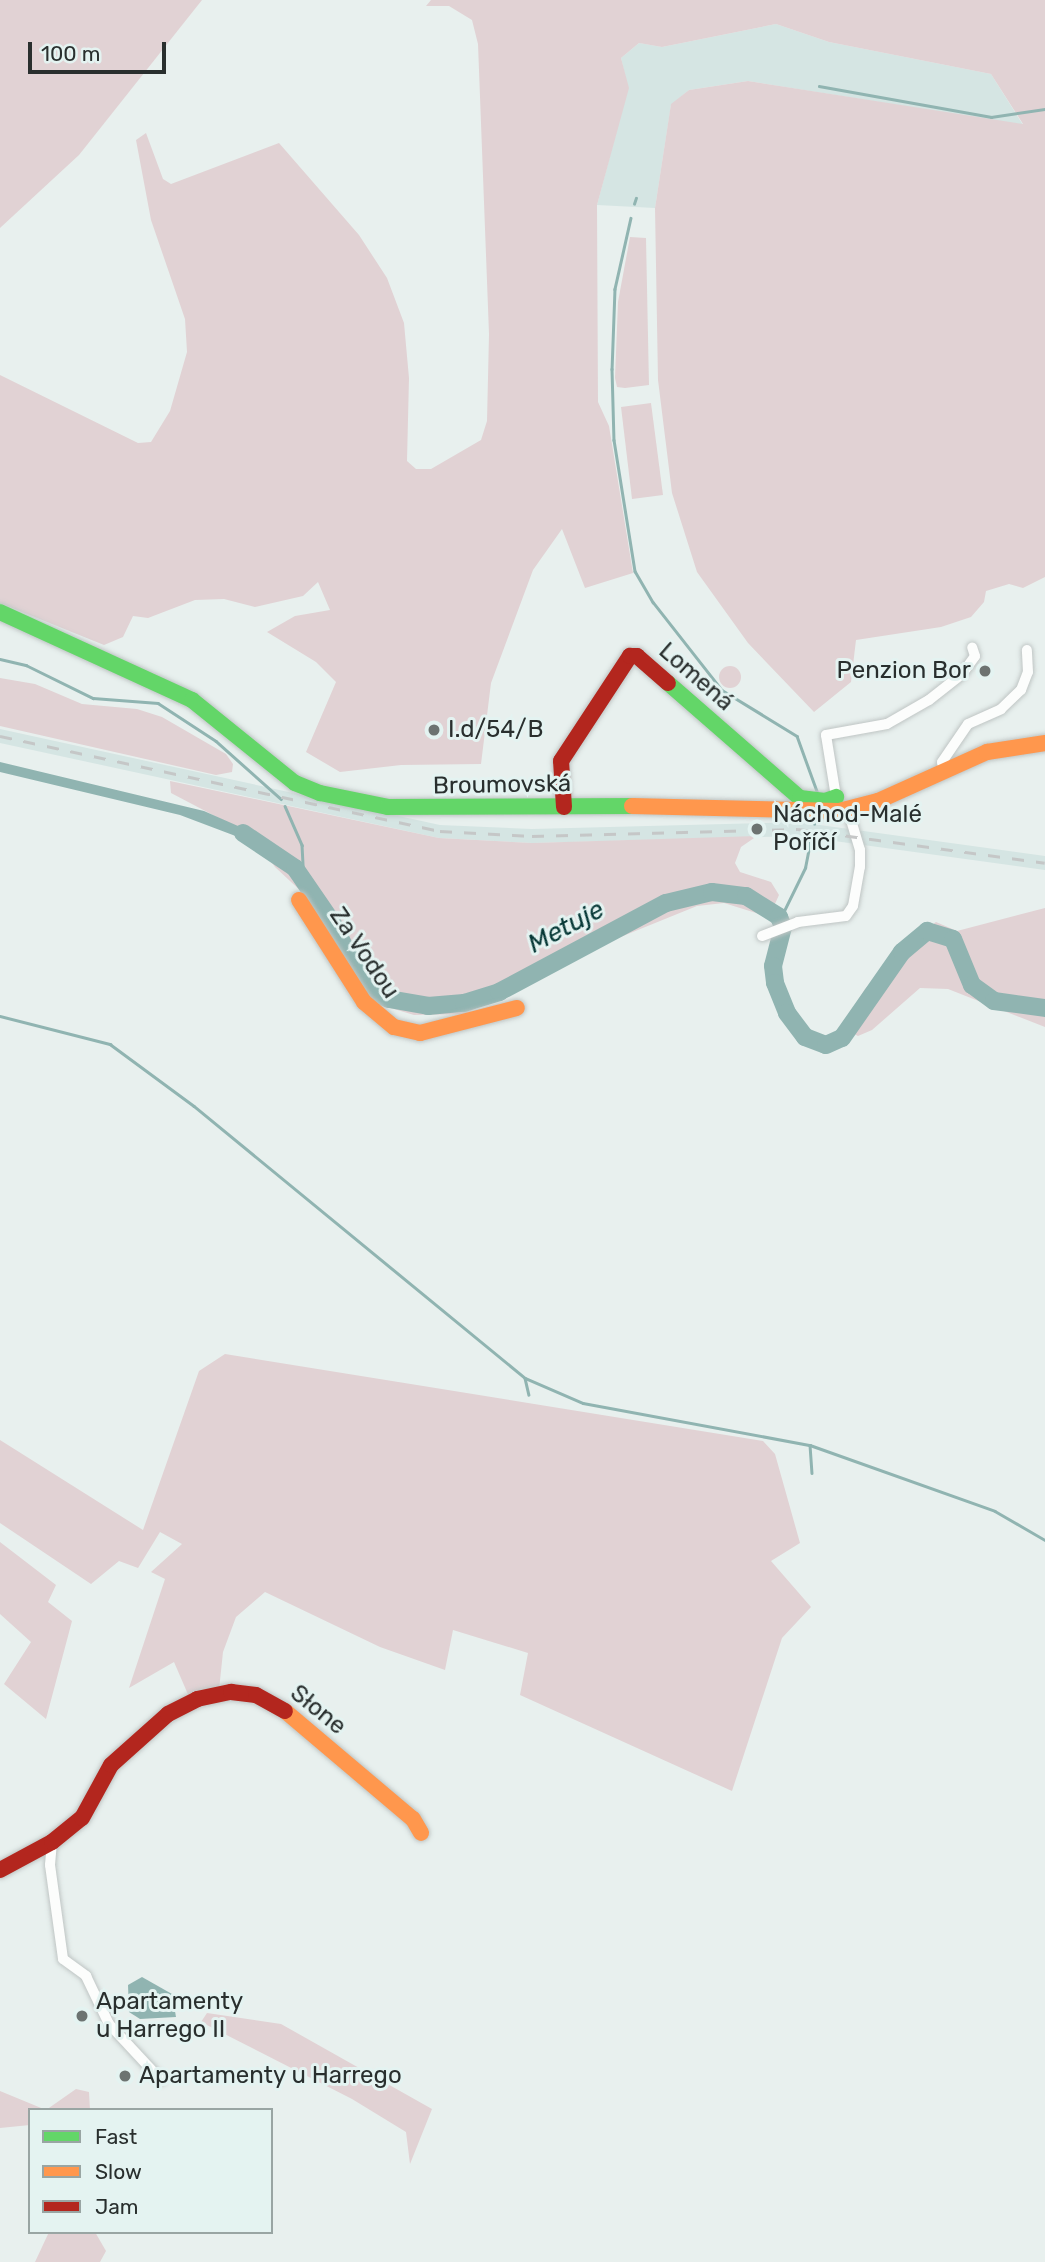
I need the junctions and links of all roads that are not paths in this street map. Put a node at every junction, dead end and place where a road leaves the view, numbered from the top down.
1 (0, 612) edge
2 (972, 647) dead end
3 (1027, 650) dead end
4 (1045, 743) edge
5 (944, 770) junction
6 (841, 806) junction
7 (564, 807) junction
8 (299, 900) dead end
9 (762, 936) dead end
10 (517, 1008) dead end
11 (421, 1833) dead end
12 (51, 1842) junction
13 (2, 1866) edge
14 (162, 2080) dead end

1 - 7 street, Broumovská
2 - 6 street
3 - 5 street
4 - 5 street, Broumovská
5 - 6 street, Broumovská
6 - 7 street, Broumovská
6 - 7 street, Lomená
6 - 9 street
8 - 10 street, Za Vodou
11 - 12 street, Słone
12 - 13 street, Słone
12 - 14 street

